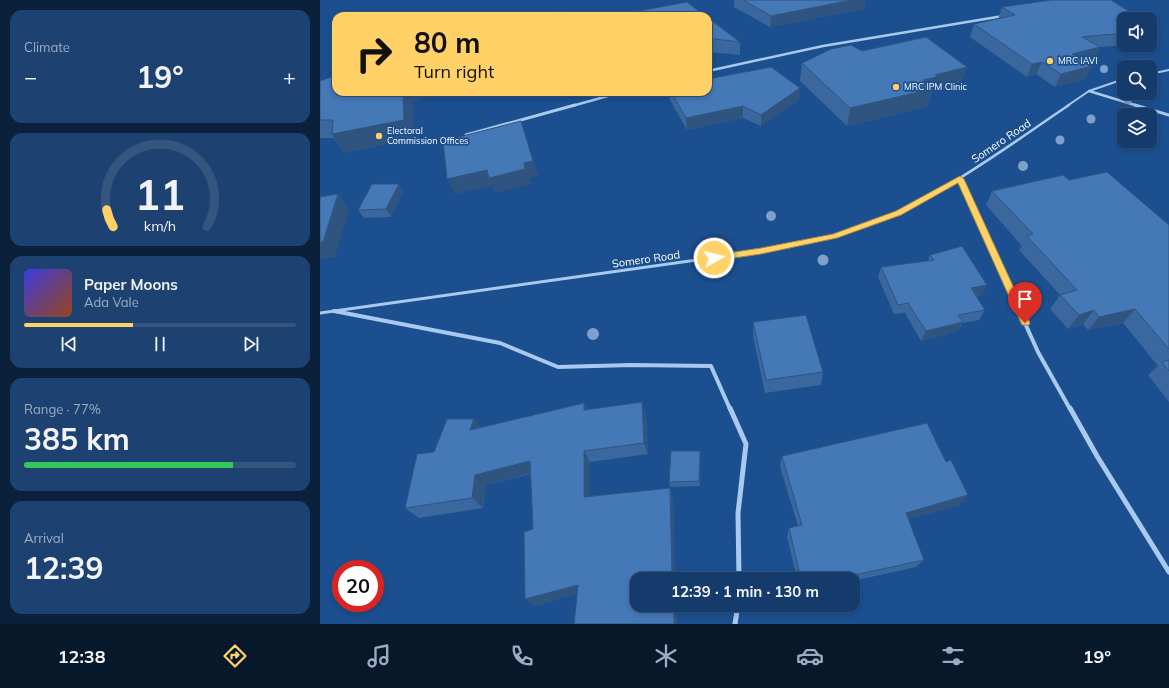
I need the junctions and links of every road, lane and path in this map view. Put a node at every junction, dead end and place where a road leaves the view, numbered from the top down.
1 (1008, 15) edge
2 (712, 70) edge
3 (1169, 70) edge
4 (1157, 73) edge
5 (1117, 81) edge
6 (1089, 91) junction
7 (607, 96) edge
8 (1169, 115) edge
9 (466, 135) edge
10 (960, 179) junction
11 (334, 311) junction
12 (320, 313) edge
13 (739, 572) edge
14 (1169, 572) edge
15 (737, 612) edge
16 (735, 624) edge

1 - 2 street
3 - 4 lane
5 - 6 lane, Somero Road
6 - 8 street
6 - 10 lane, Somero Road
7 - 9 street
10 - 11 lane, Somero Road
10 - 14 street
11 - 12 lane, Somero Road
11 - 13 street
15 - 16 street

